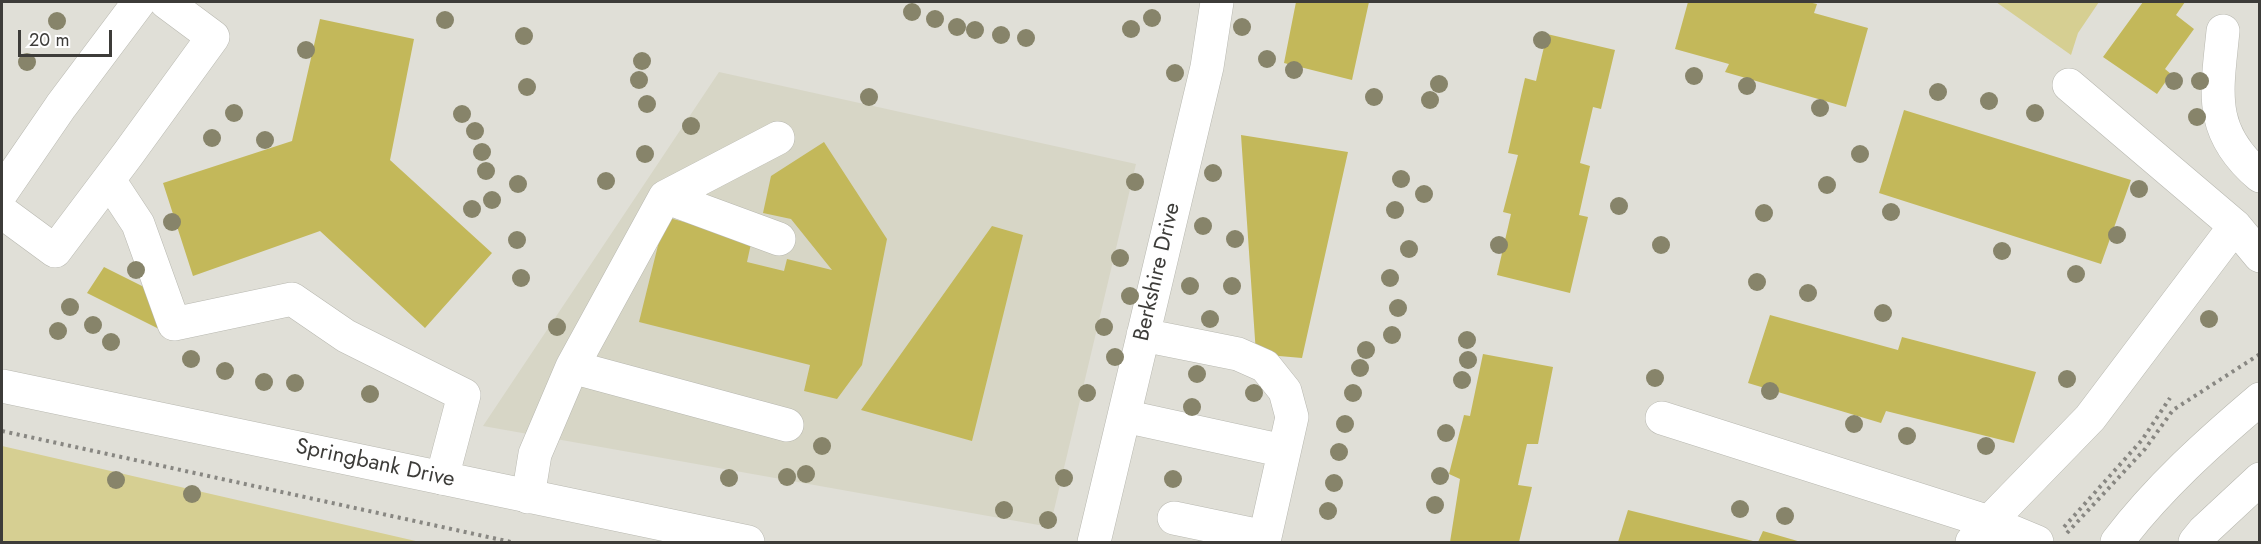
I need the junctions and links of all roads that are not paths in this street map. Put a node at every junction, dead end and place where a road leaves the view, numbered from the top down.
1 (139, 2) edge
2 (166, 2) edge
3 (1217, 2) edge
4 (2223, 31) dead end
5 (2069, 85) dead end
6 (778, 138) dead end
7 (2259, 176) edge
8 (109, 180) junction
9 (2, 192) edge
10 (665, 197) junction
11 (2, 212) edge
12 (2235, 226) junction
13 (779, 239) dead end
14 (2259, 256) edge
15 (1143, 335) junction
16 (572, 367) junction
17 (2, 386) edge
18 (2259, 399) edge
19 (1124, 416) junction
20 (1662, 418) dead end
21 (787, 425) dead end
22 (1284, 451) junction
23 (442, 478) junction
24 (2259, 479) edge
25 (528, 496) junction
26 (1174, 518) dead end
27 (1981, 532) edge
28 (2054, 537) edge
29 (748, 543) edge
30 (1094, 543) edge
31 (2117, 543) edge
32 (2195, 543) edge

1 - 9 main road
2 - 8 main road
3 - 15 main road, Berkshire Drive
4 - 7 main road
5 - 12 main road
6 - 10 main road
8 - 11 main road
8 - 23 main road
10 - 13 main road
10 - 16 main road
12 - 14 main road
12 - 27 main road
15 - 19 main road, Berkshire Drive
15 - 22 main road
16 - 21 main road
16 - 25 main road
17 - 23 main road, Springbank Drive
18 - 31 main road
19 - 22 main road
19 - 30 main road, Berkshire Drive
20 - 27 main road
22 - 26 main road
23 - 25 main road, Springbank Drive
24 - 32 main road
25 - 29 main road, Springbank Drive
27 - 28 main road

